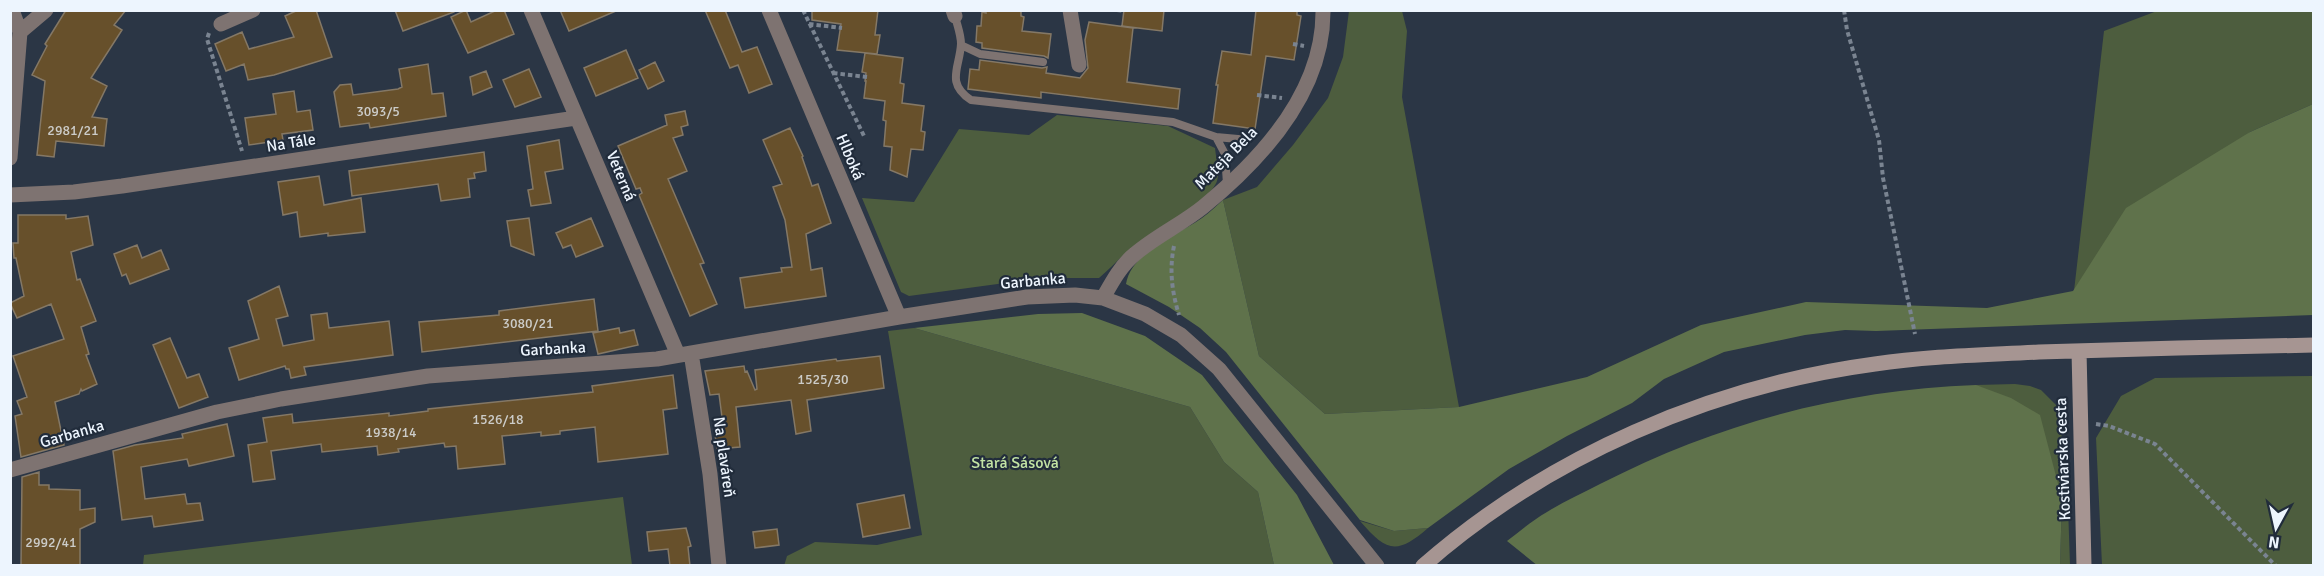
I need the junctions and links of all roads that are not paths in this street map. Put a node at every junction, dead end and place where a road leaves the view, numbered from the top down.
1 (12, 10) edge
2 (46, 10) edge
3 (253, 10) edge
4 (531, 10) edge
5 (769, 10) edge
6 (1070, 10) edge
7 (1323, 10) edge
8 (954, 13) edge
9 (221, 24) road end
10 (20, 32) junction
11 (961, 45) junction
12 (1043, 62) dead end
13 (1079, 65) dead end
14 (576, 118) junction
15 (1216, 137) junction
16 (1238, 140) dead end
17 (10, 158) edge
18 (1227, 184) junction
19 (10, 195) edge
20 (1103, 298) junction
21 (899, 317) junction
22 (2313, 345) edge
23 (2079, 351) junction
24 (684, 354) junction
25 (10, 470) edge
26 (719, 566) edge
27 (1377, 566) edge
28 (1423, 566) edge
29 (2084, 566) edge

1 - 10 street
2 - 10 street
3 - 9 street
4 - 14 street, Veterná
5 - 21 street, Hlboká
6 - 13 street
7 - 18 street, Mateja Bela
8 - 11 lane
10 - 17 street
11 - 12 lane
11 - 15 lane
14 - 19 street, Na Tále
14 - 24 street, Veterná
15 - 16 lane
15 - 18 lane
18 - 20 street, Mateja Bela
20 - 21 street, Garbanka
20 - 27 street, Garbanka
21 - 24 street, Garbanka
22 - 23 street
23 - 28 street
23 - 29 street, Kostiviarska cesta
24 - 25 street, Garbanka
24 - 26 street, Na plaváreň

